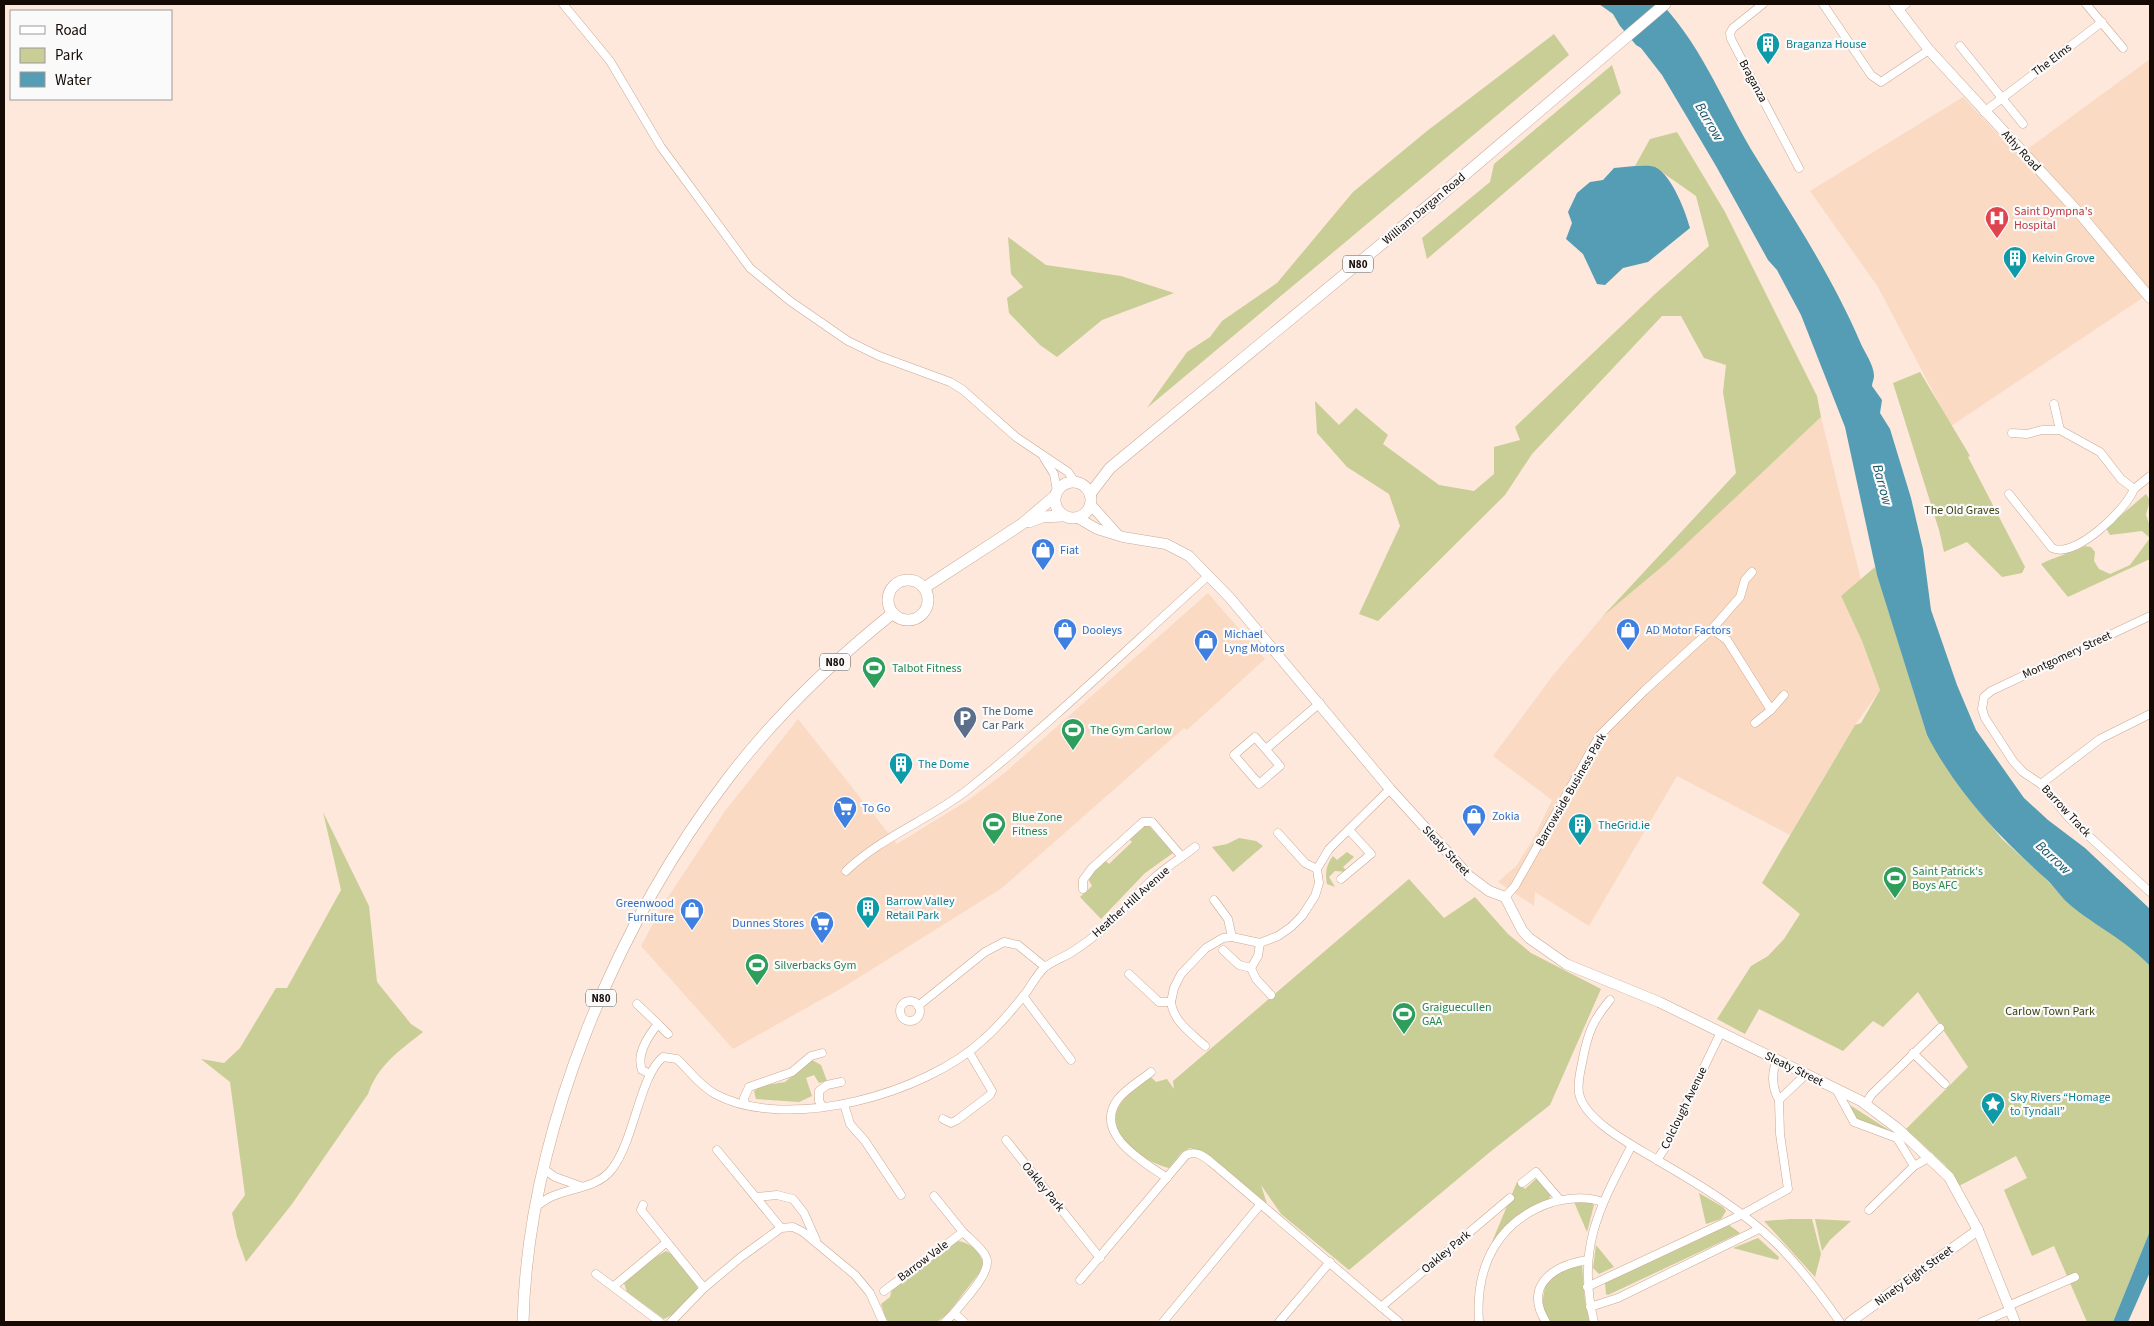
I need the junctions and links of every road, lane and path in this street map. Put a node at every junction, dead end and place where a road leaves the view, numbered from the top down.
1 (563, 4) edge
2 (1665, 4) edge
3 (1763, 4) edge
4 (1823, 4) edge
5 (2086, 4) edge
6 (1899, 6) edge
7 (2102, 22) junction
8 (1960, 46) dead end
9 (2123, 48) dead end
10 (1929, 50) junction
11 (2002, 98) junction
12 (1984, 112) junction
13 (2023, 124) dead end
14 (1799, 168) dead end
15 (2150, 298) edge
16 (2054, 404) dead end
17 (2060, 430) junction
18 (2012, 433) dead end
19 (1041, 455) junction
20 (1110, 468) junction
21 (2150, 476) edge
22 (1077, 483) junction
23 (2134, 489) junction
24 (1056, 493) junction
25 (2009, 494) dead end
26 (1090, 499) junction
27 (1062, 516) junction
28 (1078, 518) junction
29 (1022, 524) junction
30 (1118, 535) junction
31 (1752, 572) dead end
32 (1208, 576) junction
33 (924, 588) junction
34 (893, 613) junction
35 (2150, 616) edge
36 (1712, 629) junction
37 (1784, 695) dead end
38 (1984, 697) joint
39 (1320, 703) junction
40 (1771, 710) junction
41 (2150, 714) edge
42 (1755, 723) dead end
43 (1266, 749) junction
44 (2041, 784) junction
45 (1390, 789) junction
46 (1349, 830) junction
47 (1278, 833) dead end
48 (1195, 847) dead end
49 (1182, 857) junction
50 (1317, 869) junction
51 (846, 872) dead end
52 (1341, 879) dead end
53 (1084, 890) dead end
54 (2150, 892) edge
55 (1505, 897) junction
56 (1214, 900) dead end
57 (1232, 937) junction
58 (1260, 943) junction
59 (1224, 950) dead end
60 (1045, 967) junction
61 (1252, 968) junction
62 (1129, 974) dead end
63 (1023, 996) junction
64 (1272, 996) dead end
65 (1610, 1000) dead end
66 (1171, 1002) junction
67 (637, 1004) dead end
68 (918, 1006) dead end
69 (658, 1024) junction
70 (1940, 1028) dead end
71 (1721, 1032) junction
72 (668, 1034) dead end
73 (1205, 1046) dead end
74 (969, 1052) junction
75 (822, 1053) dead end
76 (1913, 1053) junction
77 (1071, 1060) dead end
78 (1777, 1061) junction
79 (1151, 1072) dead end
80 (650, 1074) junction
81 (1805, 1075) junction
82 (841, 1082) dead end
83 (1945, 1084) dead end
84 (1836, 1089) junction
85 (1779, 1100) junction
86 (745, 1104) junction
87 (844, 1104) junction
88 (1866, 1104) junction
89 (823, 1107) junction
90 (943, 1119) dead end
91 (1006, 1140) dead end
92 (1632, 1145) junction
93 (717, 1150) dead end
94 (1930, 1157) junction
95 (1657, 1160) junction
96 (1914, 1166) junction
97 (545, 1170) junction
98 (1167, 1178) junction
99 (1522, 1183) dead end
100 (580, 1186) junction
101 (901, 1195) dead end
102 (934, 1196) dead end
103 (756, 1197) junction
104 (1510, 1198) dead end
105 (1560, 1200) junction
106 (1602, 1202) junction
107 (644, 1205) dead end
108 (1260, 1205) junction
109 (537, 1206) junction
110 (1869, 1210) dead end
111 (1743, 1214) junction
112 (781, 1228) junction
113 (1759, 1229) junction
114 (1978, 1230) junction
115 (963, 1232) junction
116 (667, 1242) junction
117 (820, 1245) junction
118 (1100, 1258) junction
119 (1588, 1260) junction
120 (1330, 1262) junction
121 (596, 1274) dead end
122 (2075, 1277) dead end
123 (1080, 1280) dead end
124 (614, 1286) junction
125 (1587, 1287) junction
126 (704, 1288) junction
127 (884, 1291) dead end
128 (1381, 1307) junction
129 (1590, 1308) junction
130 (2009, 1308) junction
131 (954, 1312) junction
132 (523, 1322) edge
133 (660, 1322) edge
134 (671, 1322) edge
135 (883, 1322) edge
136 (945, 1322) edge
137 (964, 1322) edge
138 (1163, 1322) edge
139 (1280, 1322) edge
140 (1399, 1322) edge
141 (1479, 1322) edge
142 (1546, 1322) edge
143 (1594, 1322) edge
144 (1840, 1322) edge
145 (1850, 1322) edge
146 (1982, 1322) edge
147 (2015, 1322) edge

1 - 19 street
2 - 20 main road, William Dargan Road / N80
3 - 14 street, Braganza
4 - 10 street
5 - 7 street
6 - 10 street, Athy Road
7 - 9 street
7 - 11 street, The Elms
8 - 11 street
10 - 12 street, Athy Road
11 - 12 street, The Elms
11 - 13 street
12 - 15 street, Athy Road
16 - 17 street
17 - 18 street
17 - 23 street
19 - 22 street
19 - 24 street
20 - 22 main road, N80
20 - 26 main road, N80
21 - 23 street
22 - 24 main road, N80
22 - 26 main road
23 - 25 street
24 - 27 main road
24 - 29 main road, N80
26 - 28 main road, N80
26 - 30 street
27 - 28 main road, N80
27 - 29 main road, N80
28 - 30 street, Sleaty Street
29 - 33 main road, N80
30 - 32 street, Sleaty Street
31 - 36 street, Barrowside Business Park
32 - 39 street, Sleaty Street
32 - 51 street
33 - 34 main road
33 - 34 main road
34 - 97 main road, N80
35 - 38 street, Montgomery Street
36 - 40 street
36 - 55 street, Barrowside Business Park
37 - 40 street
38 - 44 street, Barrow Track
39 - 43 street
39 - 45 street, Sleaty Street
40 - 42 street
41 - 44 street
43 - 43 street
44 - 54 street, Barrow Track
45 - 46 street
45 - 55 street, Sleaty Street
46 - 50 street
46 - 52 street
47 - 50 street
48 - 49 street, Heather Hill Avenue
49 - 53 street
49 - 60 street, Heather Hill Avenue
50 - 58 street
55 - 71 street, Sleaty Street
56 - 57 street
57 - 58 street
57 - 66 street
58 - 61 street
59 - 61 street
60 - 63 street, Heather Hill Avenue
60 - 68 street
61 - 64 street
62 - 66 street
63 - 74 street, Heather Hill Avenue
63 - 77 street
65 - 92 street, Colclough Avenue
66 - 73 street
67 - 69 street
69 - 72 street
69 - 80 street
70 - 76 street
71 - 78 street, Sleaty Street
71 - 95 street, Colclough Avenue
74 - 87 street, Heather Hill Avenue
74 - 90 street
75 - 86 street
76 - 83 street
76 - 88 street
78 - 81 street, Sleaty Street
78 - 85 street
79 - 98 street
80 - 86 street, Heather Hill Avenue
80 - 100 street, Heather Hill Avenue
81 - 84 street, Sleaty Street
81 - 85 street
82 - 89 street
84 - 88 street, Sleaty Street
84 - 96 street, Sleaty Street
85 - 111 street
86 - 89 street, Heather Hill Avenue
87 - 89 street, Heather Hill Avenue
87 - 101 street
88 - 94 street, Sleaty Street
91 - 118 street, Oakley Park
92 - 95 street, Colclough Avenue
92 - 106 street
93 - 103 street
94 - 96 street
94 - 114 street, Sleaty Street
95 - 111 street
96 - 110 street
97 - 100 street
97 - 109 main road, N80
98 - 108 street
98 - 118 street
99 - 105 street
100 - 109 street, Heather Hill Avenue
102 - 115 street
103 - 112 street
103 - 117 street
104 - 128 street, Oakley Park
105 - 106 street
105 - 141 street
106 - 119 street
107 - 116 street
108 - 120 street
108 - 138 street
109 - 132 main road, N80
111 - 113 street
111 - 125 street
112 - 117 street
112 - 126 street
113 - 129 street
113 - 144 street
114 - 130 street, Sleaty Street
114 - 145 street, Ninety Eight Street
115 - 127 street, Barrow Vale
115 - 131 street
116 - 124 street
116 - 126 street
117 - 135 street
118 - 123 street
119 - 125 street
119 - 142 street
120 - 128 street
120 - 139 street
121 - 124 street
122 - 130 street
124 - 133 street
125 - 129 street
126 - 134 street
128 - 140 street
129 - 143 street
130 - 146 street
130 - 147 street, Sleaty Street
131 - 136 street
131 - 137 street

